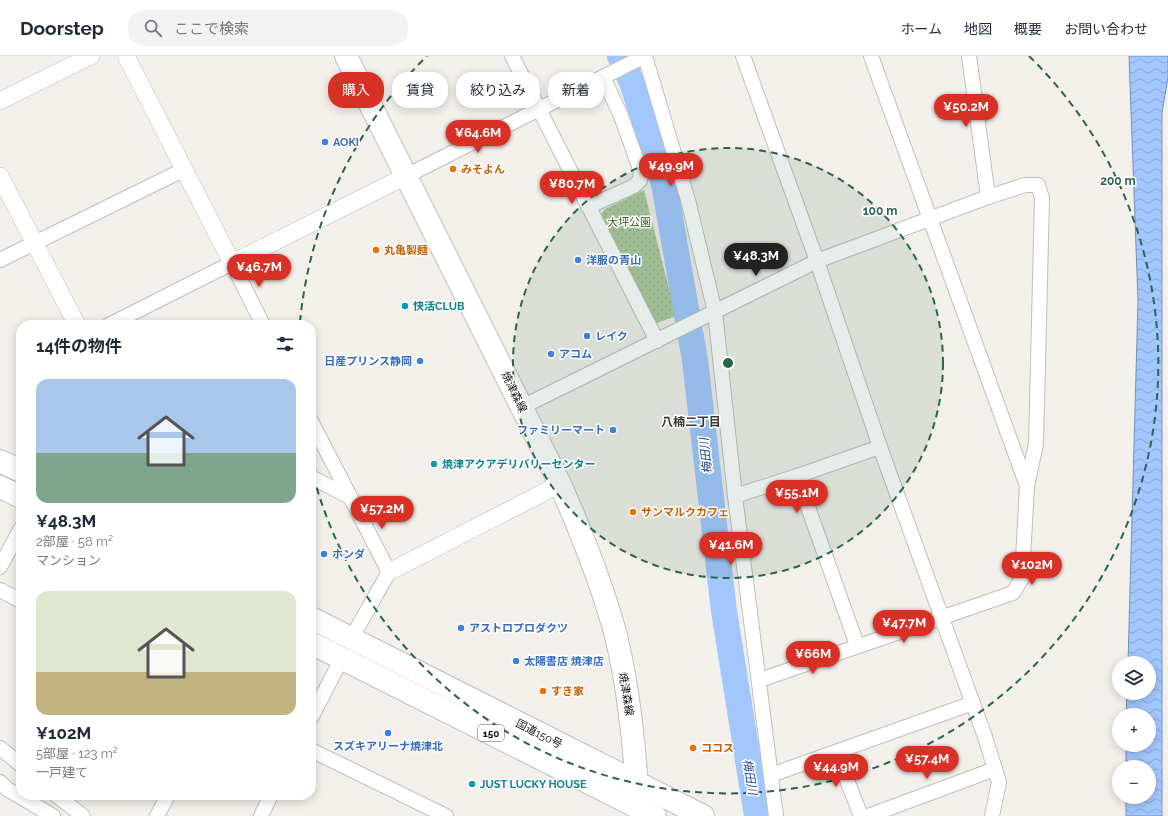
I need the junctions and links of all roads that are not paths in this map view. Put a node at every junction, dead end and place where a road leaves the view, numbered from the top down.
1 (90, 56) edge
2 (126, 56) edge
3 (346, 56) edge
4 (512, 56) edge
5 (743, 56) edge
6 (871, 56) edge
7 (969, 56) edge
8 (643, 57) edge
9 (606, 76) junction
10 (0, 101) edge
11 (538, 109) junction
12 (183, 170) junction
13 (0, 176) edge
14 (406, 176) junction
15 (988, 197) junction
16 (588, 207) junction
17 (931, 219) junction
18 (34, 243) junction
19 (0, 260) edge
20 (817, 261) junction
21 (232, 263) junction
22 (710, 314) junction
23 (74, 320) edge
24 (119, 320) edge
25 (260, 320) edge
26 (662, 339) junction
27 (522, 407) junction
28 (316, 431) edge
29 (880, 447) junction
30 (0, 461) edge
31 (16, 469) edge
32 (797, 476) junction
33 (316, 480) edge
34 (560, 484) junction
35 (1027, 486) junction
36 (0, 487) edge
37 (16, 495) edge
38 (348, 496) junction
39 (735, 496) junction
40 (16, 537) edge
41 (0, 567) edge
42 (389, 572) junction
43 (0, 590) edge
44 (16, 598) edge
45 (942, 617) junction
46 (316, 621) edge
47 (351, 639) junction
48 (316, 645) edge
49 (857, 645) junction
50 (342, 658) junction
51 (760, 680) junction
52 (973, 703) junction
53 (316, 708) edge
54 (0, 748) edge
55 (316, 752) edge
56 (836, 752) junction
57 (16, 761) edge
58 (995, 769) junction
59 (771, 775) junction
60 (0, 782) edge
61 (637, 783) junction
62 (16, 794) edge
63 (26, 800) edge
64 (64, 800) edge
65 (165, 800) edge
66 (269, 800) edge
67 (645, 813) edge
68 (53, 816) edge
69 (83, 816) edge
70 (157, 816) edge
71 (261, 816) edge
72 (446, 816) edge
73 (703, 816) edge
74 (776, 816) edge
75 (861, 816) edge
76 (868, 816) edge
77 (992, 816) edge

1 - 10 street
2 - 12 street
3 - 14 main road, 焼津森線
4 - 11 street
5 - 20 street
6 - 17 street
7 - 15 street
8 - 9 street
8 - 22 street
9 - 11 street
9 - 16 street
11 - 14 street
11 - 16 street
12 - 18 street
12 - 21 street
13 - 18 street
14 - 21 street
14 - 27 main road, 焼津森線
15 - 17 street
15 - 35 street
16 - 26 street
17 - 20 street
17 - 35 street
18 - 19 street
18 - 23 street
20 - 22 street
20 - 29 street
21 - 24 street
21 - 25 street
22 - 26 street
22 - 39 street
26 - 27 street
27 - 34 main road, 焼津森線
28 - 38 street
29 - 32 street
29 - 45 street
30 - 31 main road
32 - 39 street
32 - 49 street
33 - 38 street
34 - 42 street
34 - 61 main road, 焼津森線
35 - 45 street
36 - 37 main road
38 - 42 street
39 - 51 street
40 - 41 street
42 - 47 street
43 - 44 street
45 - 49 street
45 - 52 street
46 - 47 main road, 国道150号 / 150
47 - 61 main road, 国道150号 / 150
48 - 50 main road, 国道150号 / 150
49 - 51 street
50 - 53 street
50 - 67 main road, 国道150号 / 150
51 - 59 street
52 - 56 street
52 - 58 street
54 - 57 street
55 - 72 street
56 - 59 street
56 - 75 street
58 - 76 street
58 - 77 street
59 - 74 street
60 - 62 street
61 - 67 main road, 焼津森線
61 - 73 main road, 国道150号 / 150
63 - 68 street
64 - 69 street
65 - 70 street
66 - 71 street

